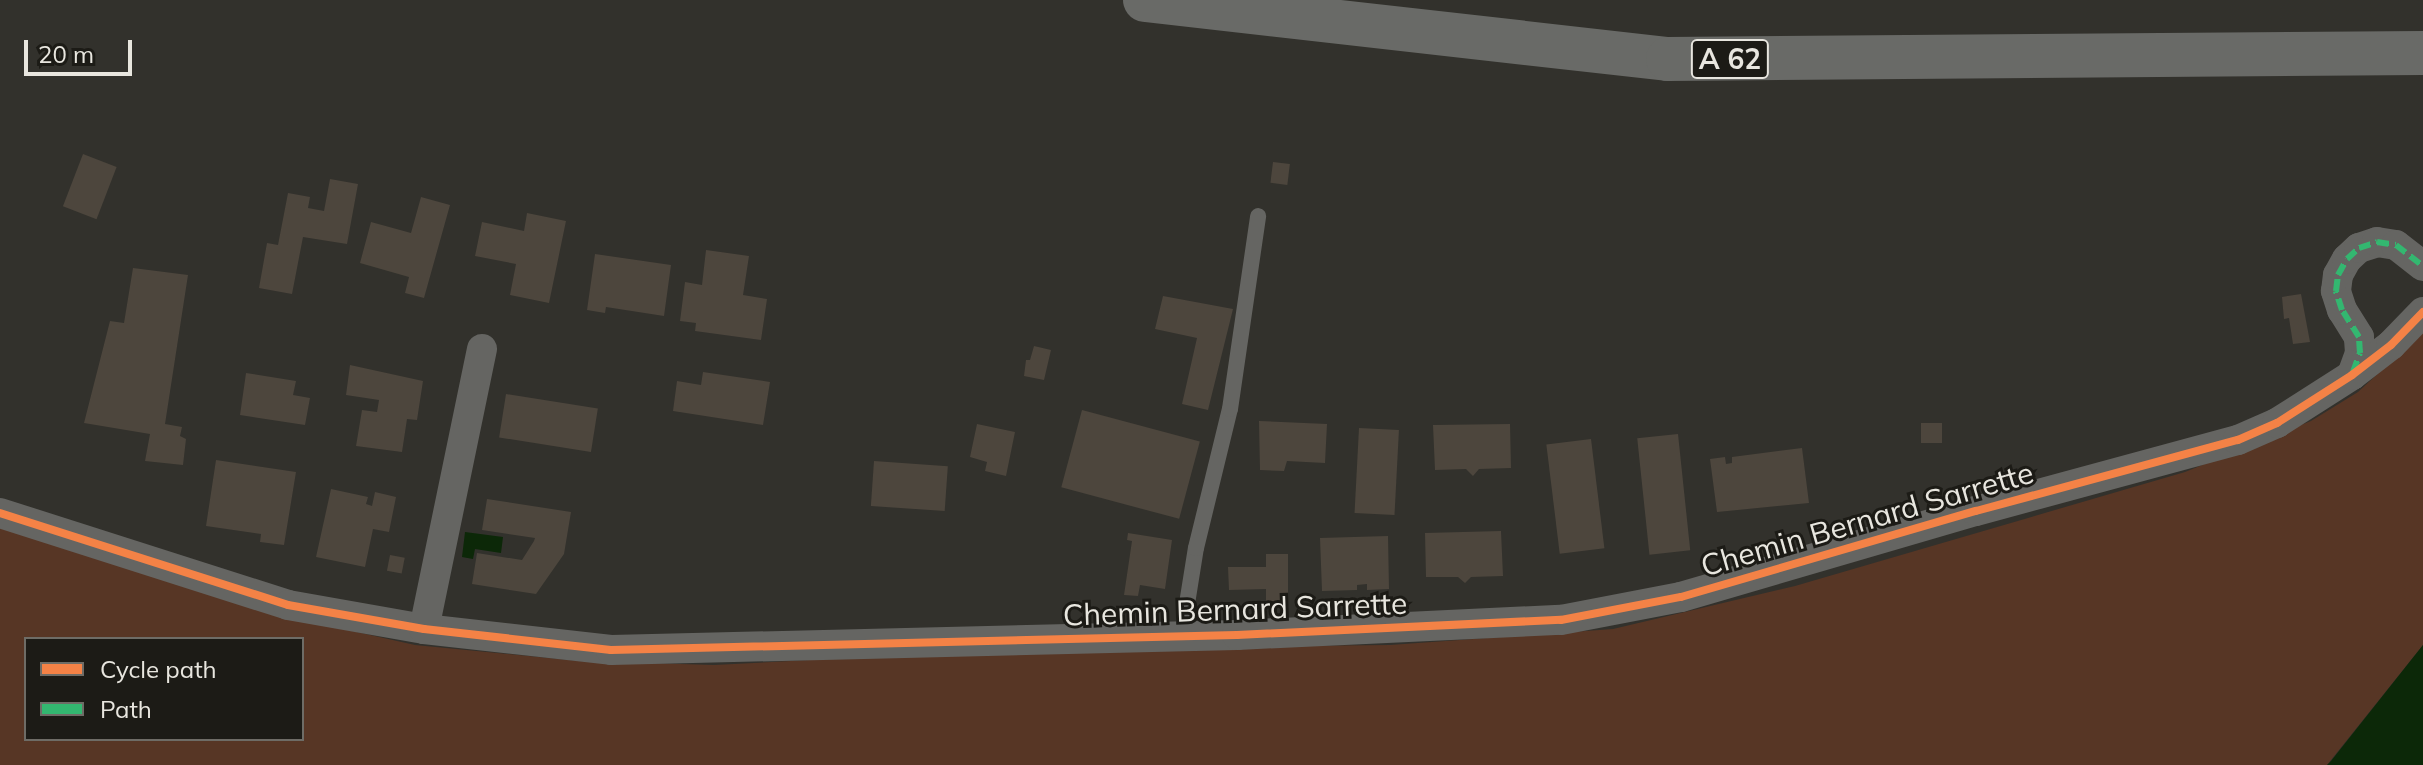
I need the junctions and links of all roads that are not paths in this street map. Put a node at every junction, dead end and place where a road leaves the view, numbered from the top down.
1 (1145, 0) edge
2 (2423, 53) edge
3 (2318, 55) junction
4 (2423, 83) edge
5 (1258, 216) dead end
6 (2423, 266) edge
7 (2423, 312) edge
8 (482, 349) dead end
9 (2352, 375) junction
10 (0, 513) edge
11 (424, 629) junction
12 (1182, 635) junction

1 - 3 highway, A 62
2 - 3 highway, A 62
3 - 4 highway
5 - 12 lane
6 - 9 street
7 - 9 street, Chemin Bernard Sarrette
8 - 11 street
9 - 12 street, Chemin Bernard Sarrette
10 - 11 street, Chemin Bernard Sarrette
11 - 12 street, Chemin Bernard Sarrette

